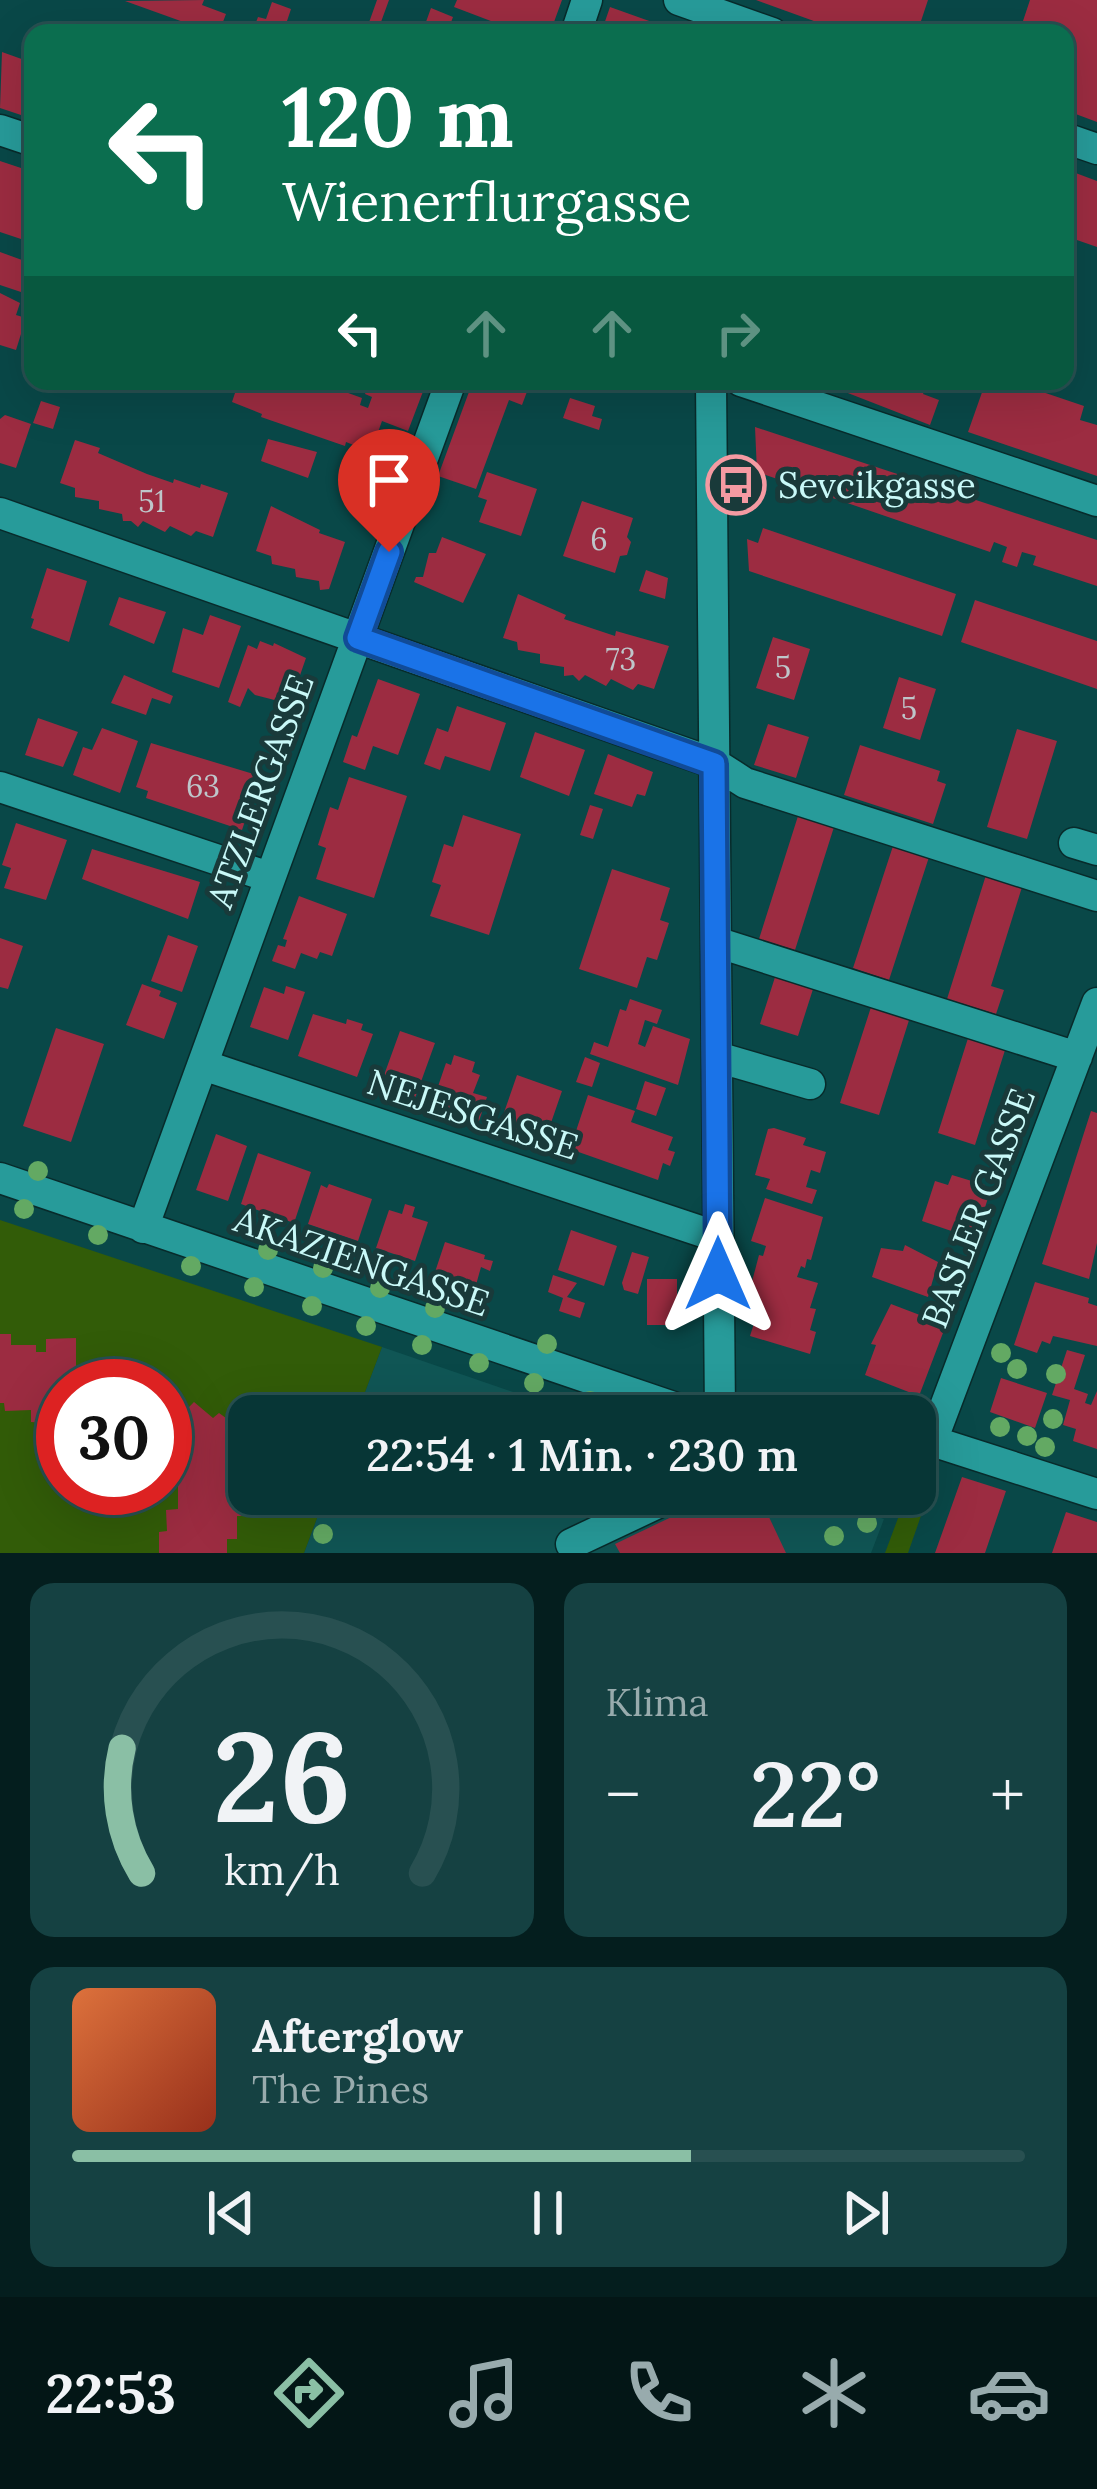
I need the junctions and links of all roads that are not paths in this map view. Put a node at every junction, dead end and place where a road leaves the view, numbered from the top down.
1 (680, 0) edge
2 (747, 24) edge
3 (448, 390) edge
4 (711, 390) edge
5 (769, 390) edge
6 (1097, 501) edge
7 (0, 513) edge
8 (358, 638) junction
9 (714, 764) junction
10 (0, 787) edge
11 (268, 877) junction
12 (1097, 896) edge
13 (716, 942) junction
14 (1097, 1003) edge
15 (717, 1057) junction
16 (1077, 1057) junction
17 (203, 1065) junction
18 (811, 1084) dead end
19 (0, 1178) edge
20 (143, 1228) junction
21 (718, 1237) junction
22 (638, 1395) edge
23 (720, 1395) edge
24 (936, 1410) edge
25 (936, 1444) edge
26 (1097, 1494) edge
27 (633, 1515) edge
28 (572, 1544) dead end

1 - 2 street
3 - 8 street, ATZLERGASSE
4 - 9 street
5 - 6 street
7 - 8 street
8 - 9 street
8 - 11 street, ATZLERGASSE
9 - 12 street
9 - 13 street
10 - 11 street
11 - 17 street, ATZLERGASSE
13 - 15 street
13 - 16 street
14 - 16 street, BASLER GASSE
15 - 18 street
15 - 21 street
16 - 24 street, BASLER GASSE
17 - 20 street, ATZLERGASSE
17 - 21 street, NEJESGASSE
19 - 20 street, AKAZIENGASSE
20 - 22 street, AKAZIENGASSE
21 - 23 street
25 - 26 street
27 - 28 street

